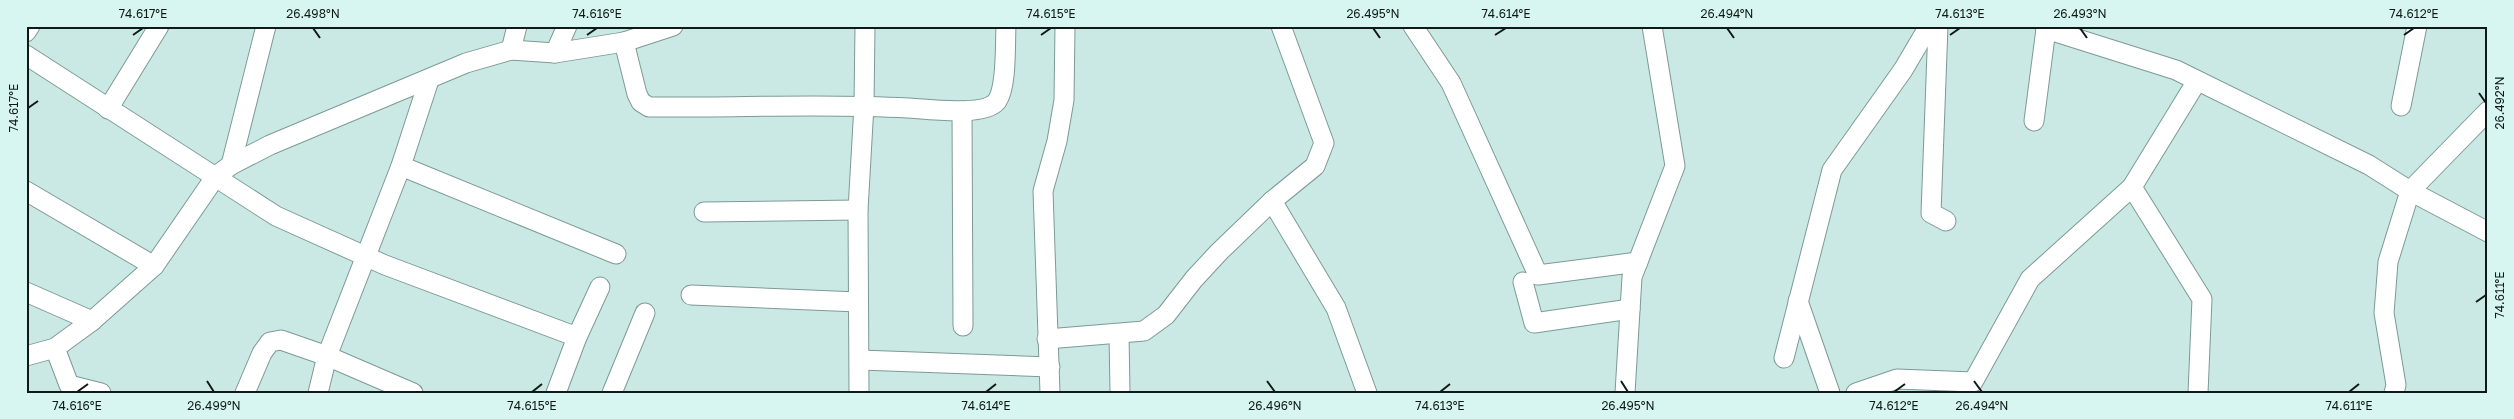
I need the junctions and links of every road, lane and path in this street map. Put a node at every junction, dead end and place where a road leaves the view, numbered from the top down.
1 (30, 26) edge
2 (159, 26) edge
3 (266, 26) edge
4 (517, 26) edge
5 (567, 26) edge
6 (673, 26) edge
7 (865, 26) edge
8 (1006, 26) edge
9 (1066, 26) edge
10 (1281, 26) edge
11 (1413, 26) edge
12 (1652, 26) edge
13 (1929, 26) edge
14 (1938, 26) edge
15 (2417, 26) edge
16 (2045, 28) edge
17 (26, 32) edge
18 (624, 42) junction
19 (511, 50) junction
20 (555, 53) junction
21 (26, 55) edge
22 (429, 80) junction
23 (2197, 80) junction
24 (864, 105) junction
25 (2401, 106) dead end
26 (108, 109) junction
27 (962, 111) junction
28 (2488, 111) edge
29 (2034, 121) dead end
30 (401, 166) junction
31 (224, 171) junction
32 (2132, 187) junction
33 (26, 191) edge
34 (2410, 192) junction
35 (1272, 201) junction
36 (858, 210) junction
37 (704, 212) dead end
38 (1946, 220) dead end
39 (2488, 232) edge
40 (616, 254) dead end
41 (364, 257) junction
42 (1638, 262) junction
43 (154, 266) junction
44 (1523, 282) dead end
45 (600, 287) dead end
46 (26, 292) edge
47 (691, 295) dead end
48 (1798, 301) junction
49 (858, 302) junction
50 (1630, 309) junction
51 (645, 313) dead end
52 (92, 321) junction
53 (963, 326) dead end
54 (1119, 334) junction
55 (577, 337) junction
56 (1047, 339) junction
57 (56, 348) junction
58 (26, 356) edge
59 (327, 356) junction
60 (1784, 358) dead end
61 (1050, 367) junction
62 (860, 378) edge
63 (70, 389) edge
64 (101, 393) edge
65 (245, 393) edge
66 (318, 393) edge
67 (413, 393) edge
68 (556, 393) edge
69 (612, 393) edge
70 (1050, 393) edge
71 (1120, 393) edge
72 (1367, 393) edge
73 (1625, 393) edge
74 (1830, 393) edge
75 (1856, 393) edge
76 (2198, 393) edge
77 (2394, 393) edge

1 - 17 street
2 - 26 street
3 - 31 street
4 - 19 street
5 - 20 street
6 - 18 street
7 - 24 street
8 - 27 street
9 - 56 street
10 - 35 street
11 - 42 street
12 - 42 street
13 - 48 street
14 - 38 street
15 - 25 street
16 - 23 street
16 - 29 street
18 - 20 street
18 - 24 street
19 - 20 street
19 - 22 street
21 - 26 street
22 - 30 street
22 - 31 street
23 - 32 street
23 - 34 street
24 - 27 street
24 - 36 street
26 - 31 street
27 - 53 street
28 - 34 street
30 - 40 street
30 - 41 street
31 - 41 street
31 - 43 street
32 - 75 street
32 - 76 street
33 - 43 street
34 - 39 street
34 - 77 street
35 - 54 street
35 - 72 street
36 - 37 street
36 - 49 street
41 - 55 street
41 - 59 street
42 - 50 street
43 - 52 street
44 - 50 street
45 - 55 street
46 - 52 street
47 - 49 street
48 - 60 street
48 - 74 street
49 - 62 street
50 - 73 street
51 - 69 street
52 - 57 street
54 - 56 street
54 - 71 street
55 - 68 street
56 - 61 street
57 - 58 street
57 - 63 street
59 - 65 street
59 - 66 street
59 - 67 street
61 - 62 street
61 - 70 street
63 - 64 street

